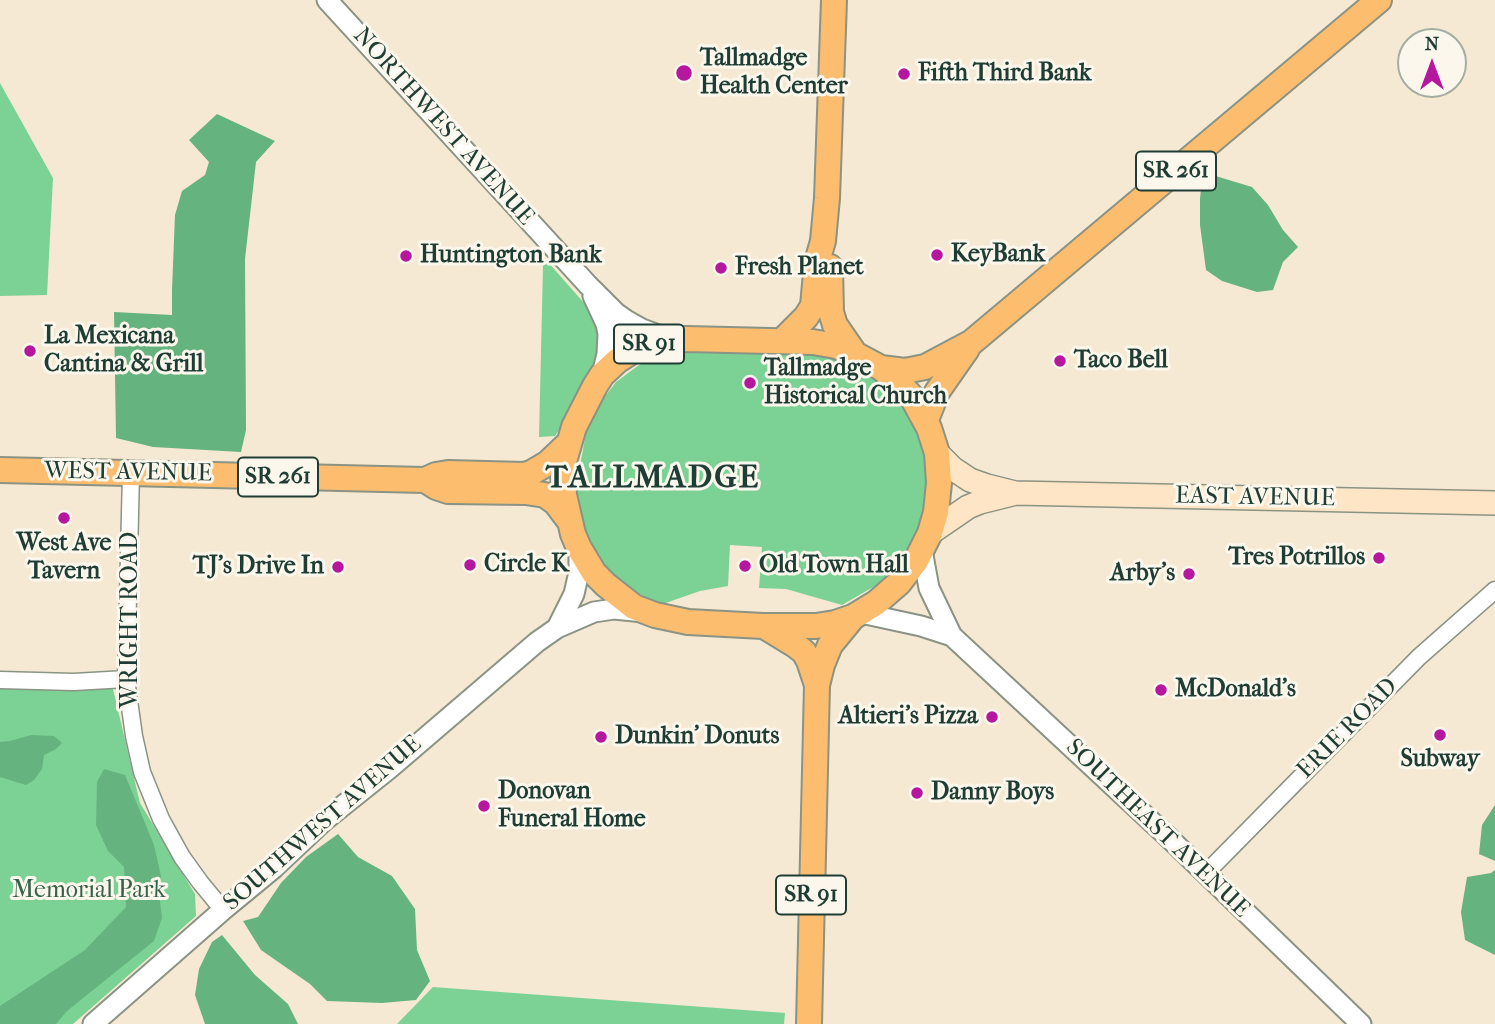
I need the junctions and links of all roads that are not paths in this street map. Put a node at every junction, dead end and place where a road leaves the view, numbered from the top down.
1 (327, 0) edge
2 (834, 0) edge
3 (1379, 0) edge
4 (823, 242) junction
5 (588, 285) junction
6 (672, 340) junction
7 (782, 341) junction
8 (972, 342) junction
9 (855, 354) junction
10 (881, 368) junction
11 (603, 374) junction
12 (926, 420) junction
13 (568, 444) junction
14 (937, 453) junction
15 (0, 470) edge
16 (131, 473) junction
17 (425, 480) junction
18 (1015, 493) junction
19 (1495, 503) edge
20 (568, 519) junction
21 (926, 541) junction
22 (579, 548) junction
23 (1495, 590) edge
24 (645, 612) junction
25 (857, 615) junction
26 (763, 626) junction
27 (557, 628) junction
28 (952, 636) junction
29 (126, 679) junction
30 (0, 680) edge
31 (817, 685) junction
32 (1205, 874) junction
33 (223, 910) junction
34 (93, 1024) edge
35 (809, 1024) edge
36 (1361, 1024) edge

1 - 5 street, NORTHWEST AVENUE
2 - 4 main road, SR 91
3 - 8 main road, SR 261
4 - 7 main road, SR 91
4 - 9 main road, SR 91
5 - 6 street, NORTHWEST AVENUE
5 - 11 street, NORTHWEST AVENUE
6 - 7 main road, SR 91
6 - 11 main road, SR 91
7 - 9 main road
8 - 10 main road, SR 261
8 - 12 main road, SR 261
9 - 10 main road, SR 91
10 - 12 main road, SR 91
11 - 13 main road, SR 91
12 - 14 main road, SR 91
13 - 17 main road, WEST AVENUE / SR 261
13 - 20 main road, SR 91
14 - 18 main road, EAST AVENUE
14 - 21 main road, SR 91
15 - 16 main road, WEST AVENUE / SR 261
16 - 17 main road, WEST AVENUE / SR 261
16 - 29 street, WRIGHT ROAD
17 - 20 main road, WEST AVENUE / SR 261
18 - 19 main road, EAST AVENUE
18 - 21 main road, EAST AVENUE
20 - 22 main road, SR 91
21 - 25 main road, SR 91
21 - 28 street, SOUTHEAST AVENUE
22 - 24 main road, SR 91
22 - 27 street, SOUTHWEST AVENUE
23 - 32 street, ERIE ROAD
24 - 26 main road, SR 91
24 - 27 street, SOUTHWEST AVENUE
25 - 26 main road
25 - 28 street, SOUTHEAST AVENUE
25 - 31 main road, SR 91
26 - 31 main road, SR 91
27 - 33 street, SOUTHWEST AVENUE
28 - 32 street, SOUTHEAST AVENUE
29 - 30 street
29 - 33 street, WRIGHT ROAD
31 - 35 main road, SR 91
32 - 36 street, SOUTHEAST AVENUE
33 - 34 street, SOUTHWEST AVENUE

